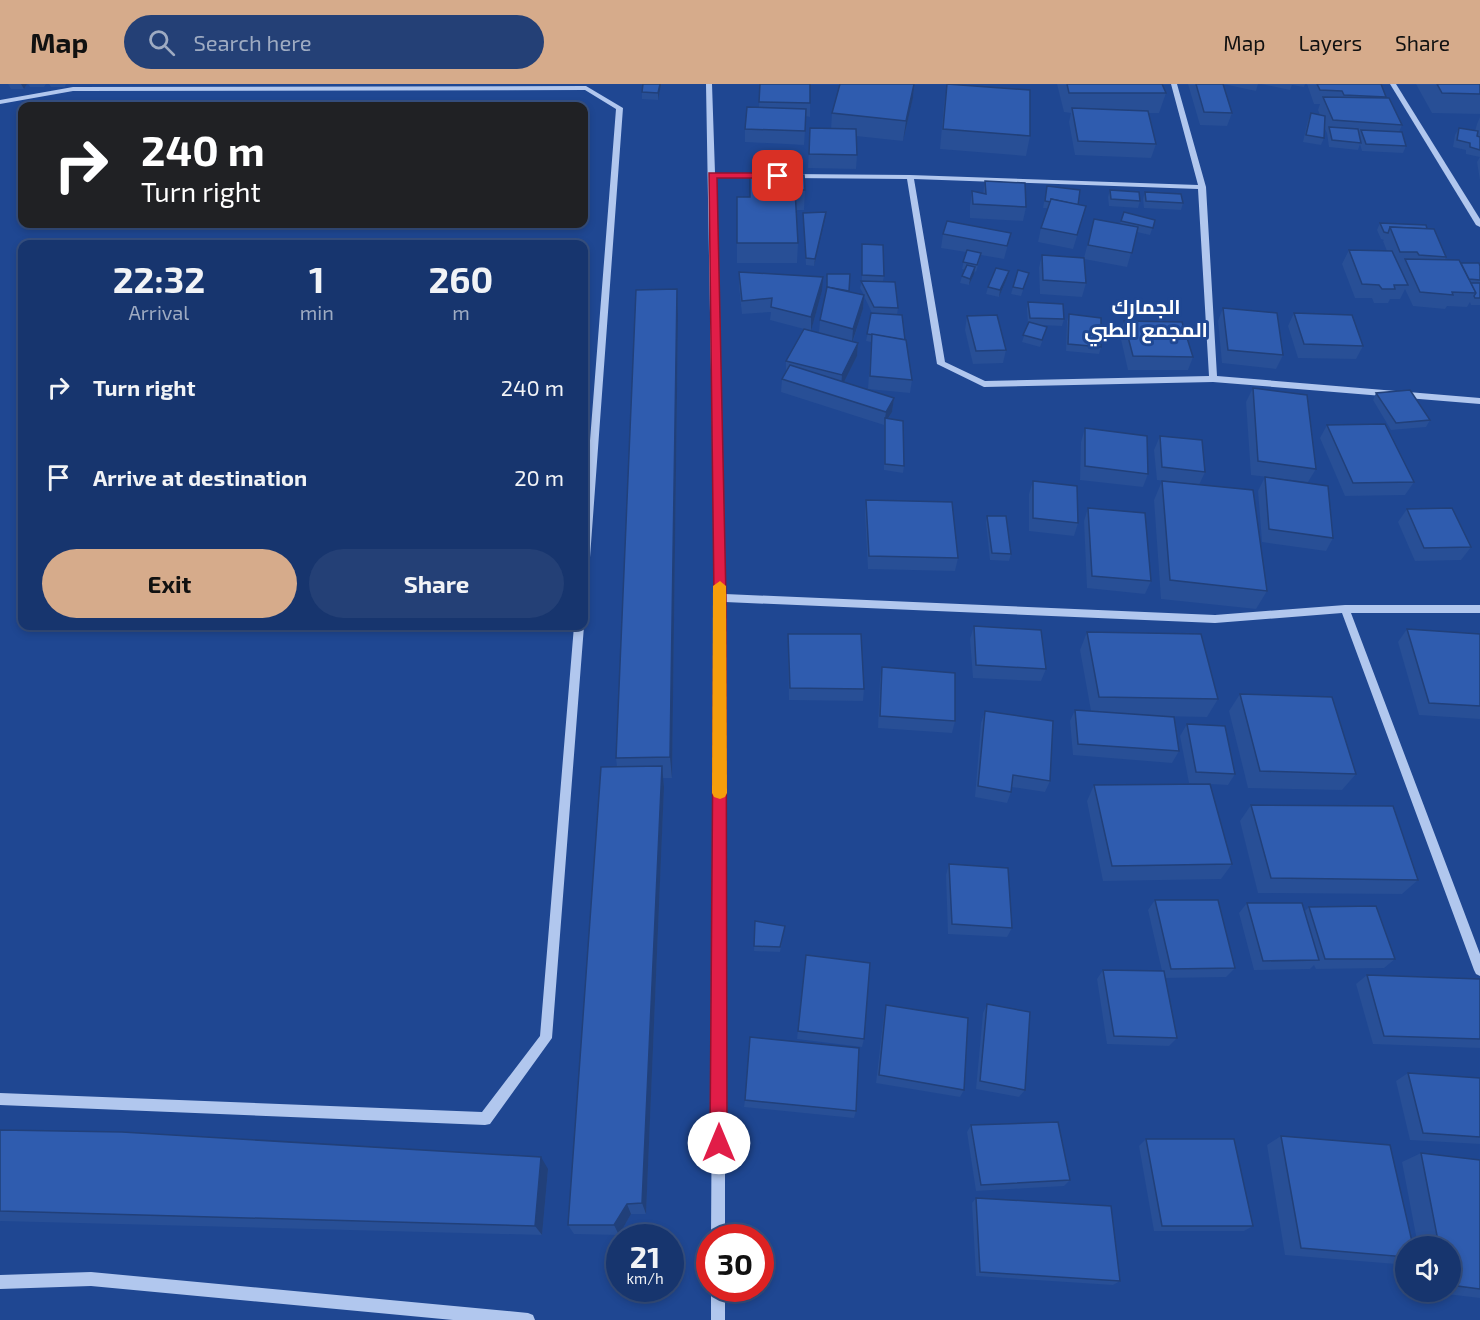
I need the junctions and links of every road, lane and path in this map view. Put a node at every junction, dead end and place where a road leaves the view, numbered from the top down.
1 (709, 84) edge
2 (1174, 84) edge
3 (1393, 84) edge
4 (0, 102) edge
5 (712, 175) junction
6 (910, 177) junction
7 (1202, 187) junction
8 (1480, 225) edge
9 (1213, 379) junction
10 (1480, 401) edge
11 (588, 520) edge
12 (720, 598) junction
13 (1345, 609) junction
14 (1480, 609) edge
15 (579, 630) edge
16 (1480, 970) edge
17 (0, 1099) edge
18 (718, 1224) edge
19 (0, 1282) edge
20 (718, 1302) edge
21 (528, 1320) edge
22 (718, 1320) edge

1 - 5 street
2 - 7 street
3 - 8 street
4 - 11 street
5 - 6 street
5 - 12 street
6 - 7 street
6 - 9 street
7 - 9 street
9 - 10 street
12 - 13 street
12 - 18 street
13 - 14 street
13 - 16 street
15 - 17 street
19 - 21 street
20 - 22 street

